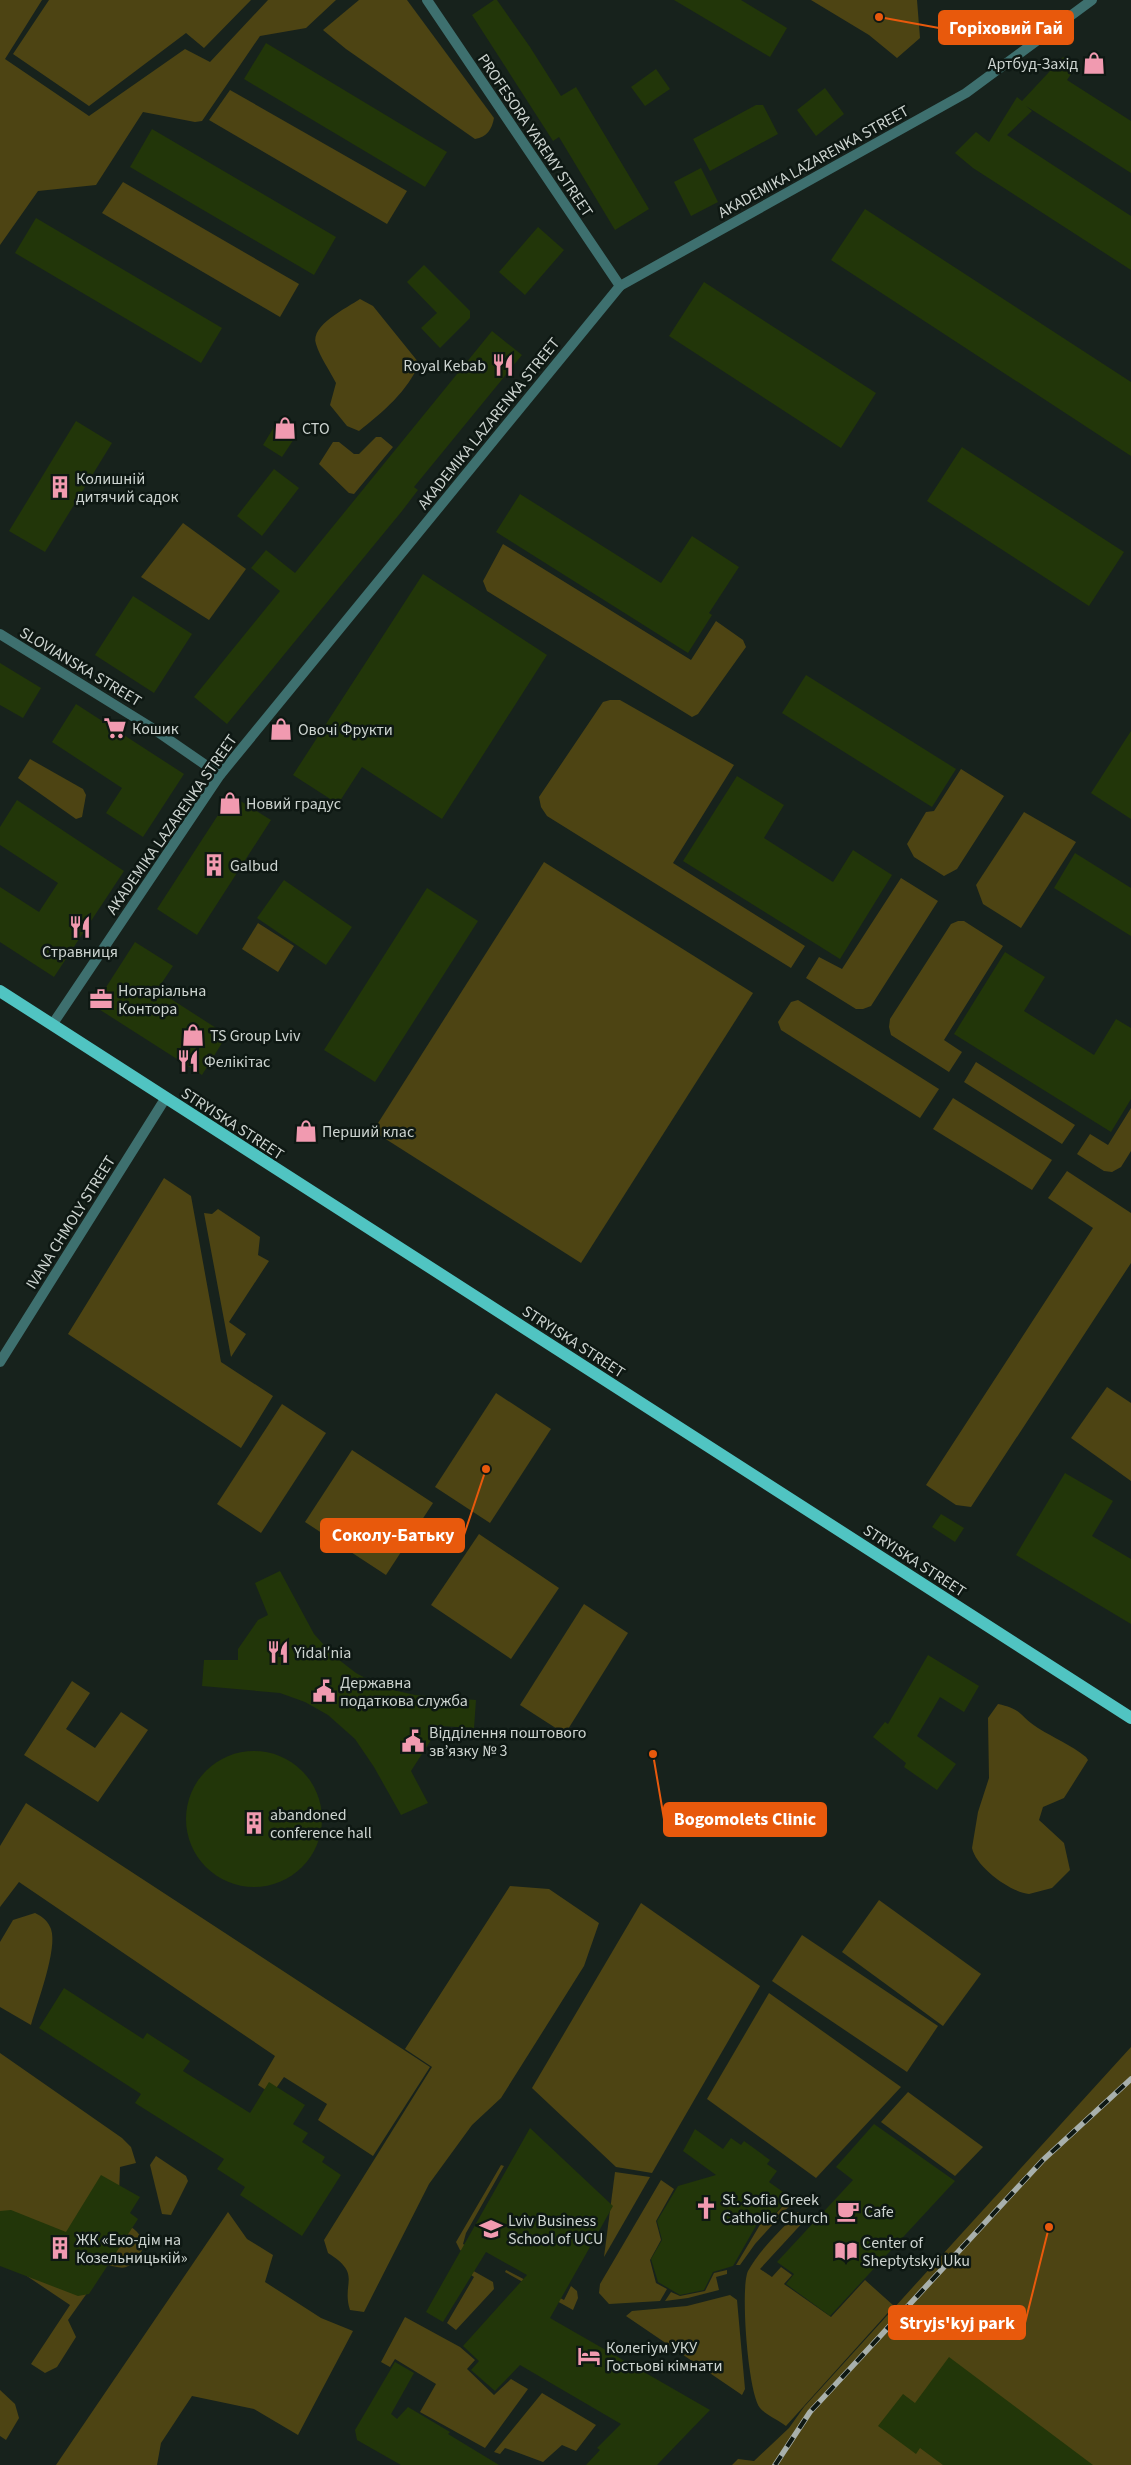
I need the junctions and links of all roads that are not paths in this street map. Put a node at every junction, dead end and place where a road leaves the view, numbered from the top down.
1 (427, 0) edge
2 (1092, 0) edge
3 (620, 286) junction
4 (0, 634) edge
5 (220, 775) junction
6 (0, 991) edge
7 (52, 1025) junction
8 (165, 1099) junction
9 (0, 1362) edge
10 (1131, 1718) edge

1 - 3 street, PROFESORA YAREMY STREET
2 - 3 street, AKADEMIKA LAZARENKA STREET
3 - 5 street, AKADEMIKA LAZARENKA STREET
4 - 5 street, SLOVIANSKA STREET
5 - 7 street, AKADEMIKA LAZARENKA STREET
6 - 7 main road, STRYISKA STREET
7 - 8 main road, STRYISKA STREET
8 - 9 street, IVANA CHMOLY STREET
8 - 10 main road, STRYISKA STREET

